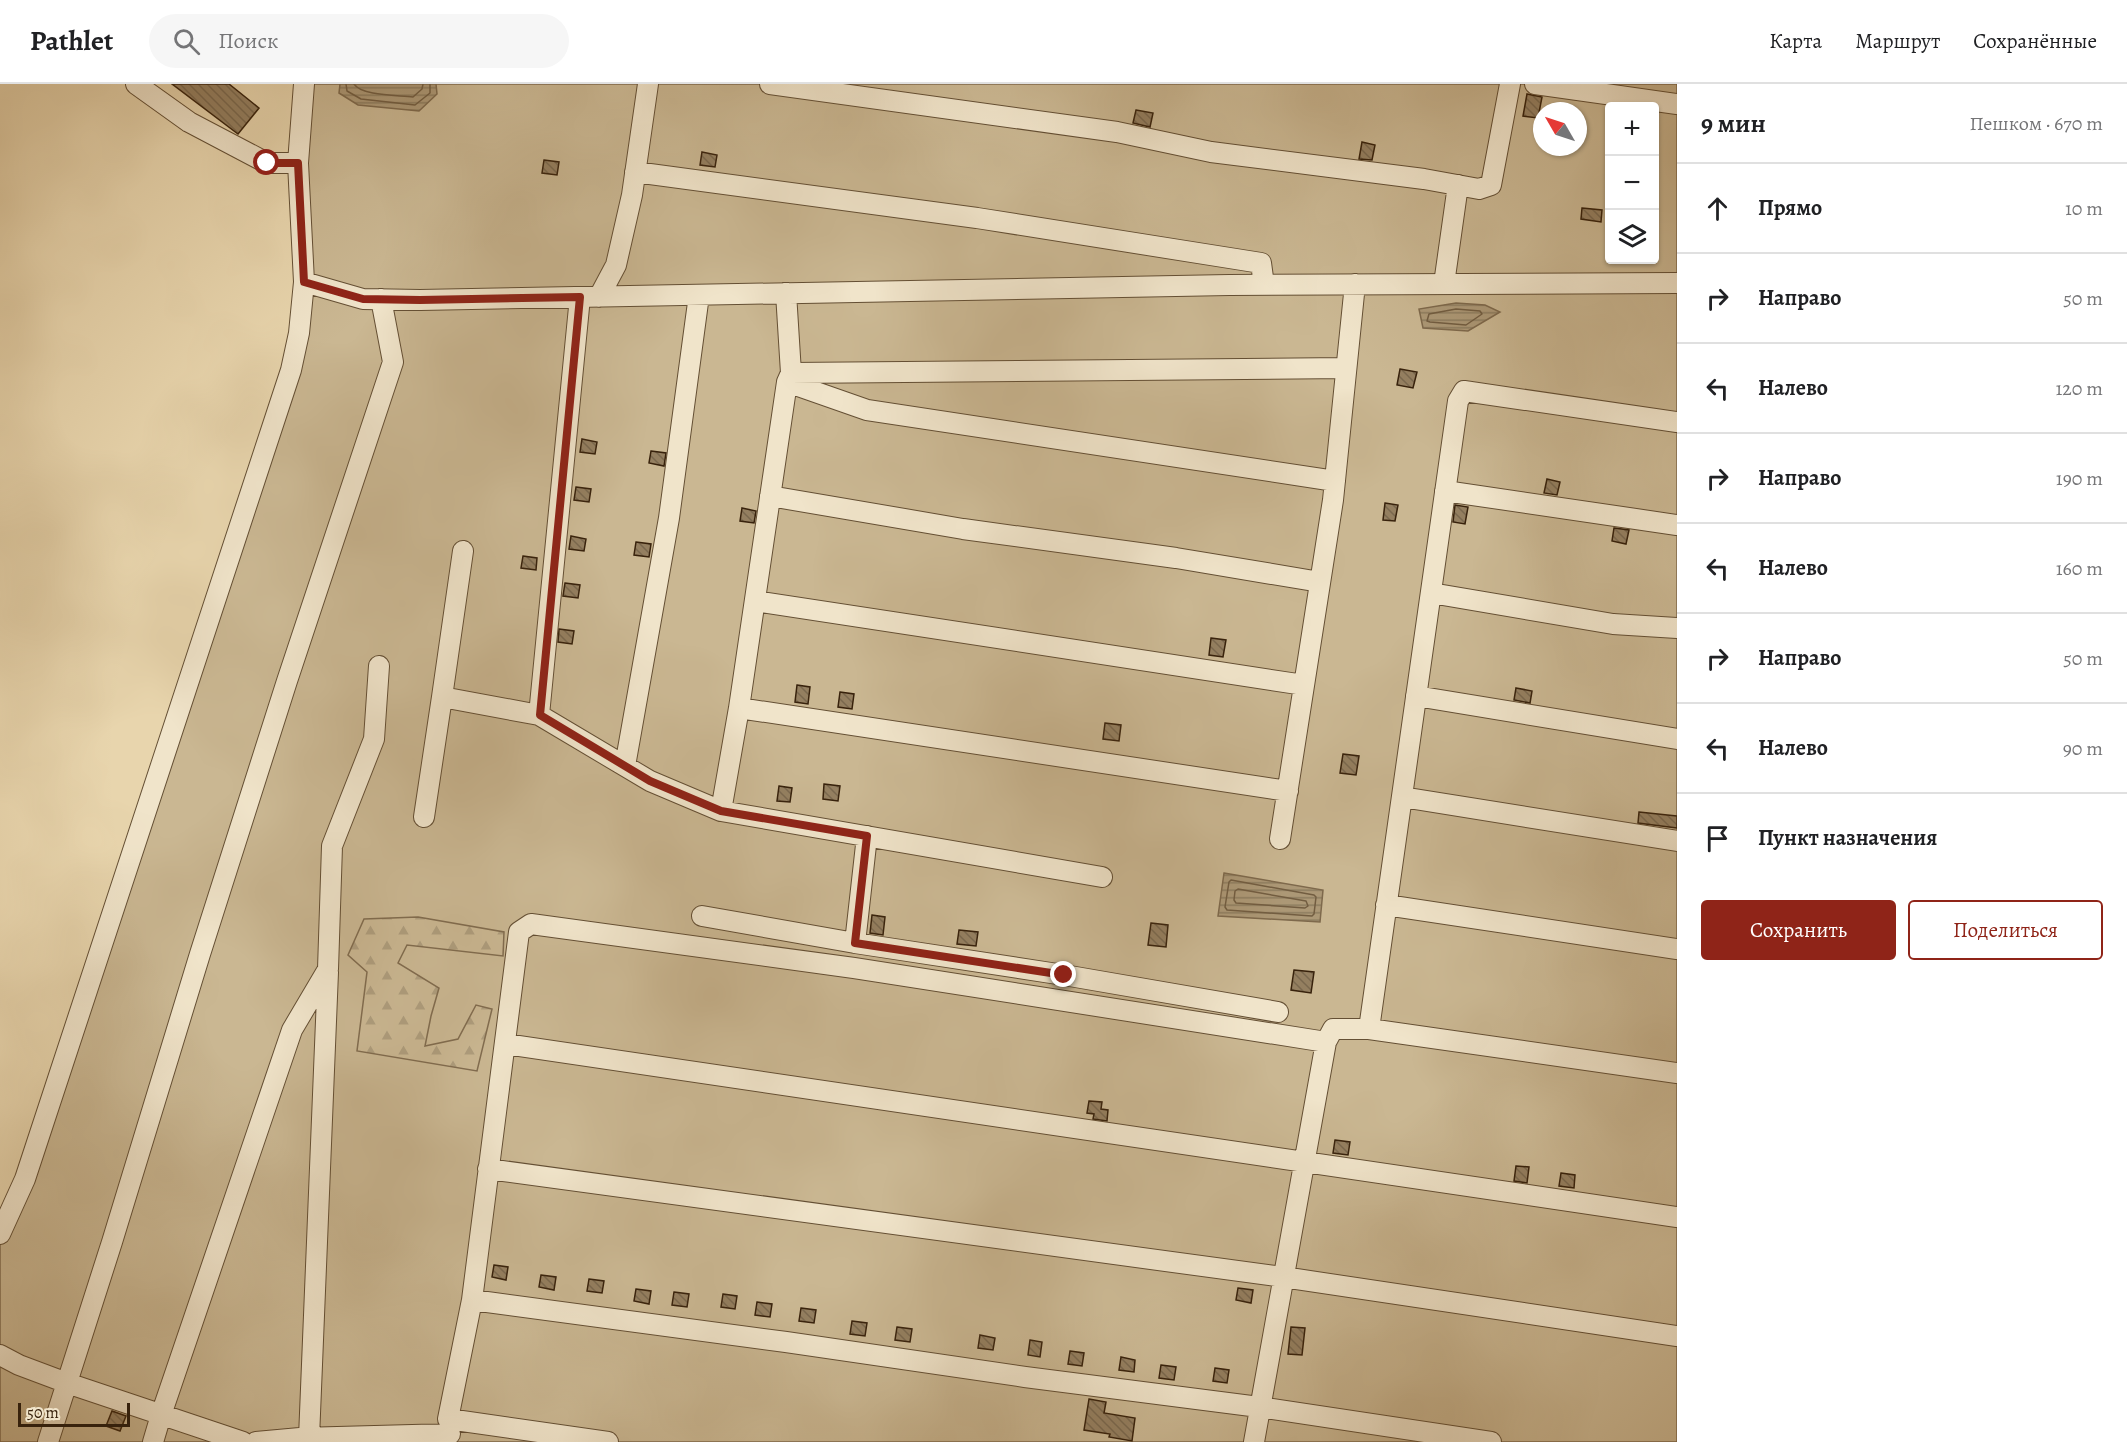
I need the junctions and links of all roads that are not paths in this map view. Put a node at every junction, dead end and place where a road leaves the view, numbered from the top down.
1 (136, 84) edge
2 (304, 84) edge
3 (648, 84) edge
4 (770, 84) edge
5 (1510, 84) edge
6 (1535, 84) edge
7 (1677, 104) edge
8 (298, 163) junction
9 (635, 172) junction
10 (1458, 185) junction
11 (304, 282) junction
12 (1677, 283) edge
13 (1355, 284) junction
14 (1444, 284) junction
15 (1264, 285) junction
16 (786, 293) junction
17 (699, 295) junction
18 (590, 297) junction
19 (381, 299) junction
20 (1346, 368) junction
21 (789, 378) junction
22 (1677, 422) edge
23 (1335, 481) junction
24 (1445, 491) junction
25 (770, 496) junction
26 (1677, 525) edge
27 (463, 551) dead end
28 (1320, 582) junction
29 (1431, 593) junction
30 (755, 601) junction
31 (1677, 628) edge
32 (379, 666) dead end
33 (1304, 685) junction
34 (1416, 696) junction
35 (442, 697) junction
36 (739, 708) junction
37 (540, 715) junction
38 (1677, 739) edge
39 (625, 766) junction
40 (1288, 791) junction
41 (1402, 797) junction
42 (721, 811) junction
43 (424, 817) dead end
44 (867, 836) junction
45 (1281, 839) dead end
46 (1677, 841) edge
47 (1102, 877) dead end
48 (1386, 905) junction
49 (702, 916) dead end
50 (855, 943) junction
51 (1677, 949) edge
52 (328, 969) junction
53 (1278, 1012) dead end
54 (1369, 1029) junction
55 (1326, 1042) junction
56 (506, 1044) junction
57 (1677, 1073) edge
58 (1304, 1163) junction
59 (488, 1169) junction
60 (1677, 1217) edge
61 (0, 1234) edge
62 (1283, 1276) junction
63 (472, 1300) junction
64 (1677, 1335) edge
65 (0, 1355) edge
66 (67, 1383) junction
67 (1259, 1407) junction
68 (161, 1414) junction
69 (449, 1432) edge
70 (309, 1438) junction
71 (48, 1442) edge
72 (153, 1442) edge
73 (243, 1442) edge
74 (256, 1442) edge
75 (608, 1442) edge
76 (1254, 1442) edge
77 (1491, 1442) edge

1 - 8 street
2 - 8 street
3 - 9 street
4 - 10 street
5 - 10 street
6 - 7 street
8 - 11 street
9 - 15 street
9 - 18 street
10 - 14 street
11 - 19 street
11 - 61 street
12 - 14 street
13 - 14 street
13 - 15 street
13 - 20 street
15 - 16 street
16 - 17 street
16 - 21 street
17 - 18 street
17 - 39 street
18 - 19 street
18 - 37 street
19 - 66 street
20 - 21 street
20 - 23 street
21 - 23 street
21 - 25 street
22 - 24 street
23 - 28 street
24 - 26 street
24 - 29 street
25 - 28 street
25 - 30 street
27 - 35 street
28 - 33 street
29 - 31 street
29 - 34 street
30 - 33 street
30 - 36 street
32 - 52 street
33 - 40 street
34 - 38 street
34 - 41 street
35 - 37 street
35 - 43 street
36 - 40 street
36 - 42 street
37 - 39 street
39 - 42 street
40 - 45 street
41 - 46 street
41 - 48 street
42 - 44 street
44 - 47 street
44 - 50 street
48 - 51 street
48 - 54 street
49 - 50 street
50 - 53 street
52 - 68 street
52 - 70 street
54 - 55 street
54 - 57 street
55 - 56 street
55 - 58 street
56 - 58 street
56 - 59 street
58 - 60 street
58 - 62 street
59 - 62 street
59 - 63 street
62 - 64 street
62 - 67 street
63 - 67 street
63 - 69 street
65 - 66 street
66 - 68 street
66 - 71 street
67 - 76 street
67 - 77 street
68 - 72 street
68 - 73 street
69 - 70 street
69 - 75 street
70 - 74 street

